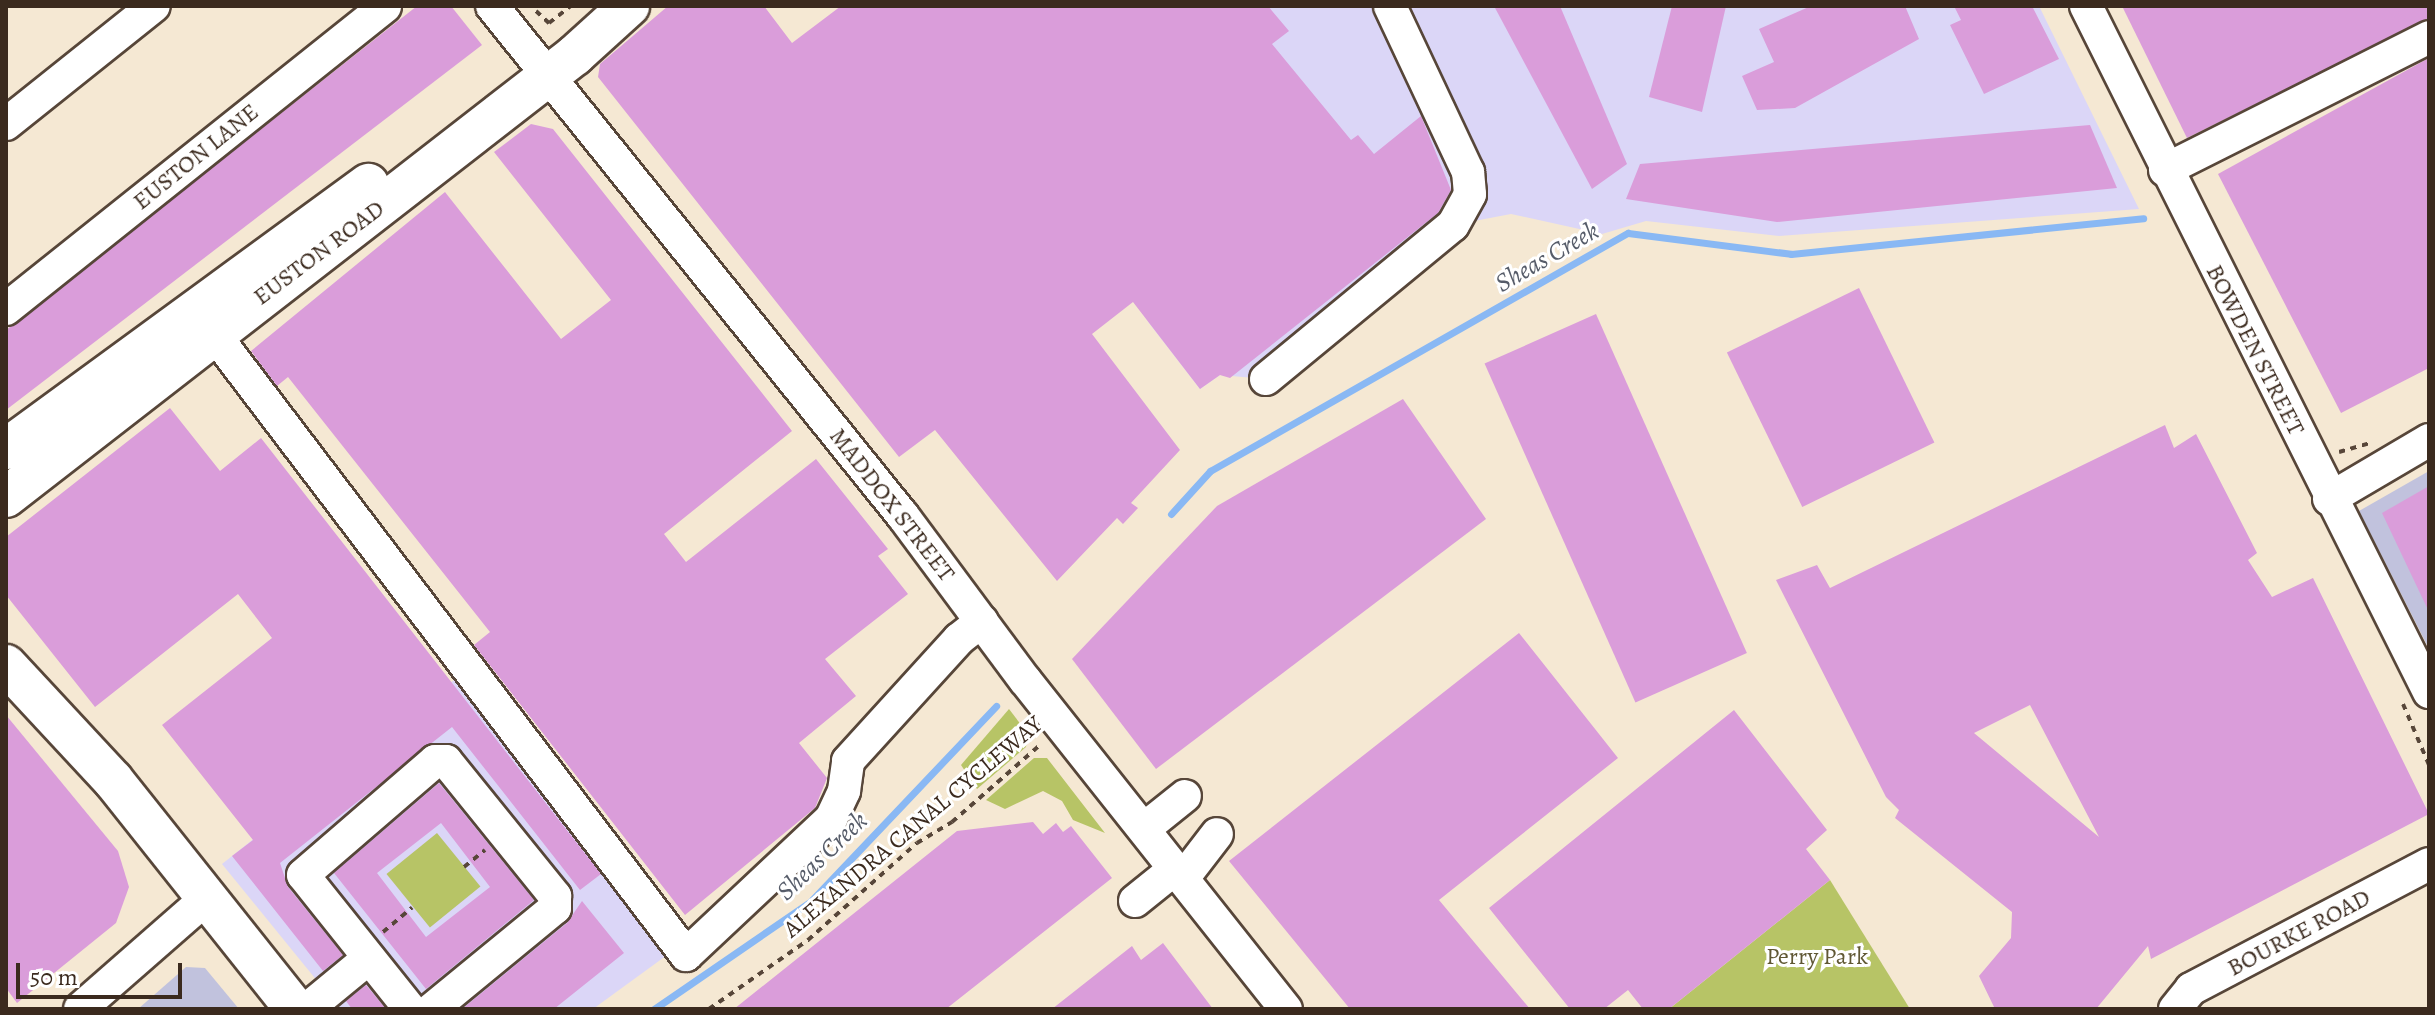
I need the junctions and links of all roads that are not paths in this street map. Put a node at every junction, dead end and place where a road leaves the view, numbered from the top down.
1 (154, 6) edge
2 (385, 6) edge
3 (492, 6) edge
4 (601, 6) edge
5 (629, 6) edge
6 (1390, 6) edge
7 (2086, 6) edge
8 (2429, 37) edge
9 (543, 53) junction
10 (6, 124) edge
11 (2165, 170) junction
12 (6, 309) edge
13 (214, 334) junction
14 (1266, 379) dead end
15 (2429, 440) edge
16 (6, 449) edge
17 (6, 497) edge
18 (2329, 499) junction
19 (982, 621) junction
20 (6, 637) edge
21 (6, 665) edge
22 (2429, 692) edge
23 (113, 780) junction
24 (1185, 796) dead end
25 (1145, 828) junction
26 (1217, 834) dead end
27 (2429, 864) edge
28 (1180, 872) junction
29 (207, 898) junction
30 (1135, 901) dead end
31 (365, 953) junction
32 (80, 1009) edge
33 (295, 1009) edge
34 (307, 1009) edge
35 (410, 1009) edge
36 (432, 1009) edge
37 (1286, 1009) edge
38 (2175, 1009) edge

1 - 10 street
2 - 12 street, EUSTON LANE
3 - 9 street, MADDOX STREET
4 - 9 main road, EUSTON ROAD
5 - 9 main road, EUSTON ROAD
6 - 14 street
7 - 11 street, BOWDEN STREET
8 - 11 street
9 - 13 main road, EUSTON ROAD
9 - 16 main road, EUSTON ROAD
9 - 19 street, MADDOX STREET
11 - 18 street, BOWDEN STREET
13 - 17 main road, EUSTON ROAD
13 - 19 street
15 - 18 street
18 - 22 street, BOWDEN STREET
19 - 25 street, MADDOX STREET
20 - 23 main road
21 - 23 main road
23 - 29 main road
24 - 25 street
25 - 28 street, MADDOX STREET
26 - 28 street
27 - 38 street, BOURKE ROAD
28 - 30 street
28 - 37 street, MADDOX STREET
29 - 32 street
29 - 33 main road
31 - 34 street
31 - 35 street
31 - 36 street

